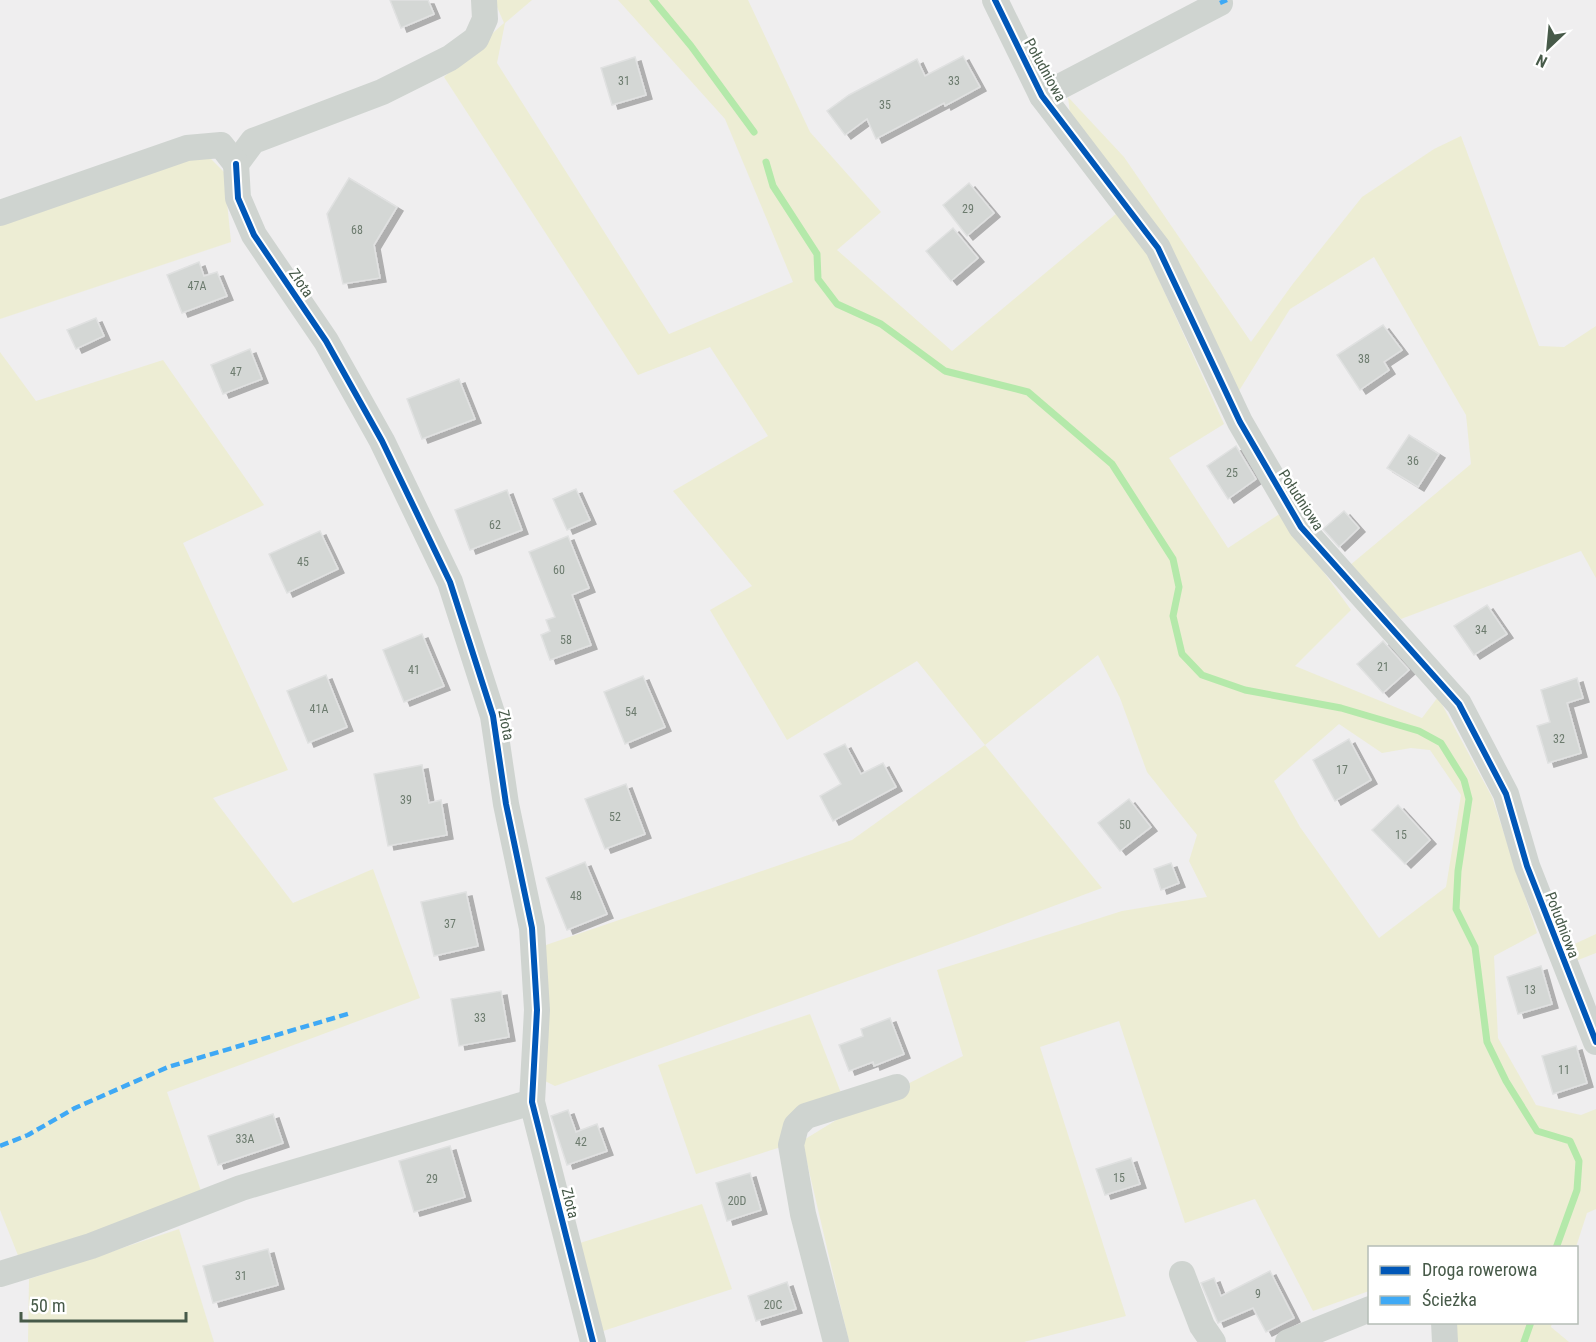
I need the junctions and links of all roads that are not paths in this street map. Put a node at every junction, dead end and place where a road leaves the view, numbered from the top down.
1 (484, 0) edge
2 (995, 0) edge
3 (1220, 3) dead end
4 (1042, 96) junction
5 (236, 164) junction
6 (0, 213) edge
7 (1596, 1042) edge
8 (897, 1087) dead end
9 (532, 1102) junction
10 (0, 1274) edge
11 (1182, 1274) dead end
12 (1368, 1310) edge
13 (1444, 1324) edge
14 (593, 1342) edge
15 (836, 1342) edge
16 (1213, 1342) edge
17 (1288, 1342) edge
18 (1445, 1342) edge

1 - 5 street
2 - 4 street, Południowa
3 - 4 street
4 - 7 street, Południowa
5 - 6 street
5 - 9 street, Złota
8 - 15 street
9 - 10 street
9 - 14 street, Złota
11 - 16 street
12 - 17 street
13 - 18 street

